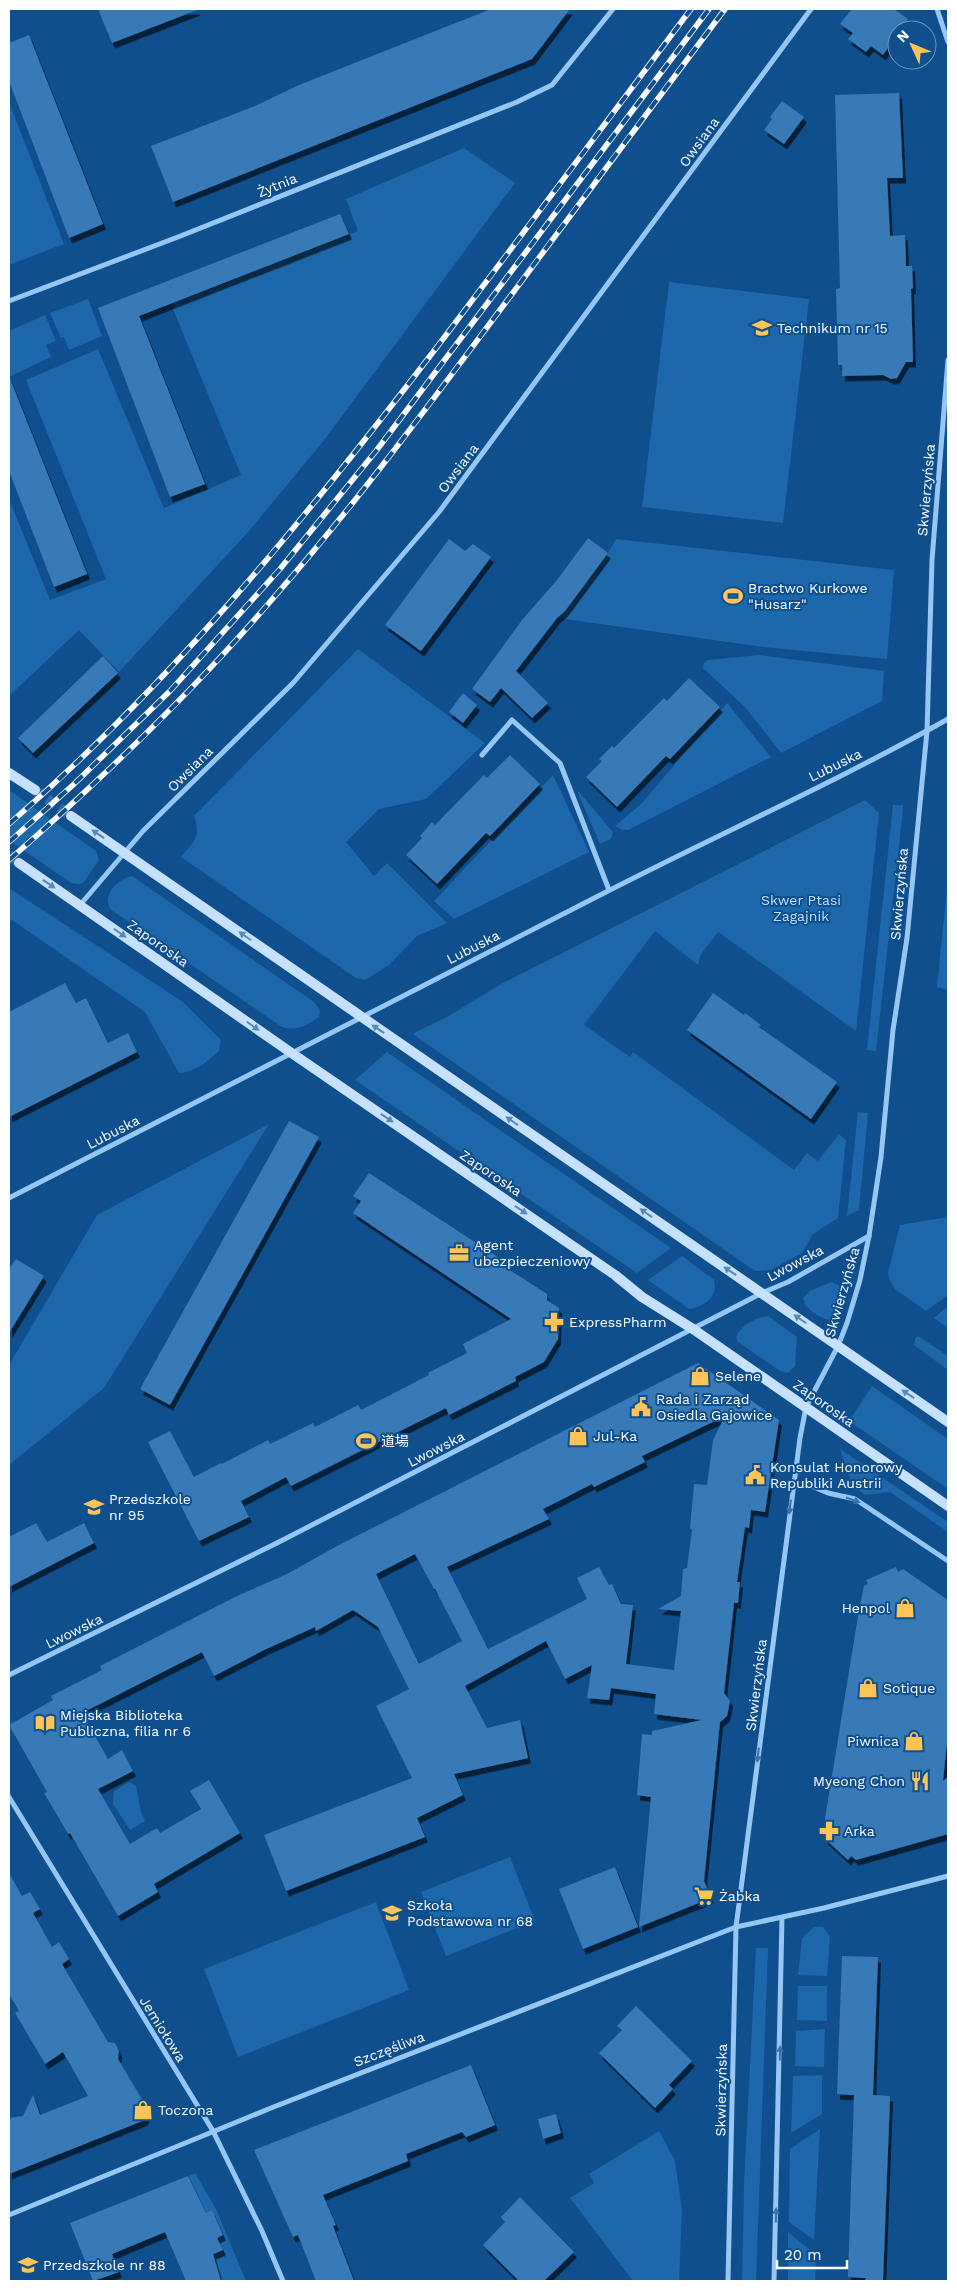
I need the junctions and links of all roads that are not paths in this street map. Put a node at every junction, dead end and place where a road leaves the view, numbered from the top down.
1 (613, 9) edge
2 (811, 9) edge
3 (937, 9) edge
4 (948, 42) edge
5 (9, 301) edge
6 (948, 360) edge
7 (948, 719) edge
8 (927, 731) junction
9 (482, 755) dead end
10 (9, 773) edge
11 (35, 790) tunnel mouth
12 (71, 816) tunnel mouth
13 (124, 852) junction
14 (19, 862) tunnel mouth
15 (609, 890) junction
16 (80, 905) junction
17 (361, 1017) junction
18 (293, 1054) junction
19 (9, 1198) edge
20 (869, 1236) junction
21 (762, 1293) junction
22 (693, 1329) junction
23 (838, 1346) junction
24 (806, 1407) junction
25 (948, 1422) edge
26 (807, 1484) dead end
27 (948, 1506) edge
28 (948, 1561) edge
29 (9, 1675) edge
30 (9, 1797) edge
31 (948, 1876) edge
32 (782, 1918) junction
33 (736, 1927) junction
34 (214, 2131) junction
35 (9, 2215) edge
36 (283, 2281) edge
37 (728, 2281) edge
38 (774, 2281) edge

1 - 5 street, Żytnia
2 - 13 street, Owsiana
3 - 4 street
6 - 8 street, Skwierzyńska
7 - 8 street, Lubuska
8 - 15 street, Lubuska
8 - 20 street, Skwierzyńska
9 - 15 street
10 - 11 main road
13 -> 12 main road
13 - 16 street, Owsiana
17 -> 13 main road
14 -> 16 main road, Zaporoska
15 - 17 street, Lubuska
16 -> 18 main road, Zaporoska
17 - 18 street, Lubuska
21 -> 17 main road
18 - 19 street, Lubuska
18 -> 22 main road, Zaporoska
20 - 21 street, Lwowska
20 - 23 street, Skwierzyńska
21 - 22 street, Lwowska
23 -> 21 main road
22 - 24 main road, Zaporoska
22 - 29 street, Lwowska
23 - 24 street, Skwierzyńska
25 -> 23 main road
24 - 27 main road, Zaporoska
24 -> 33 street, Skwierzyńska
26 -> 28 street
30 - 34 street, Jemiołowa
31 - 32 street, Szczęśliwa
32 - 33 street, Szczęśliwa
38 -> 32 street
33 - 34 street, Szczęśliwa
33 - 37 street, Skwierzyńska
34 - 35 street, Szczęśliwa
34 - 36 street, Jemiołowa

